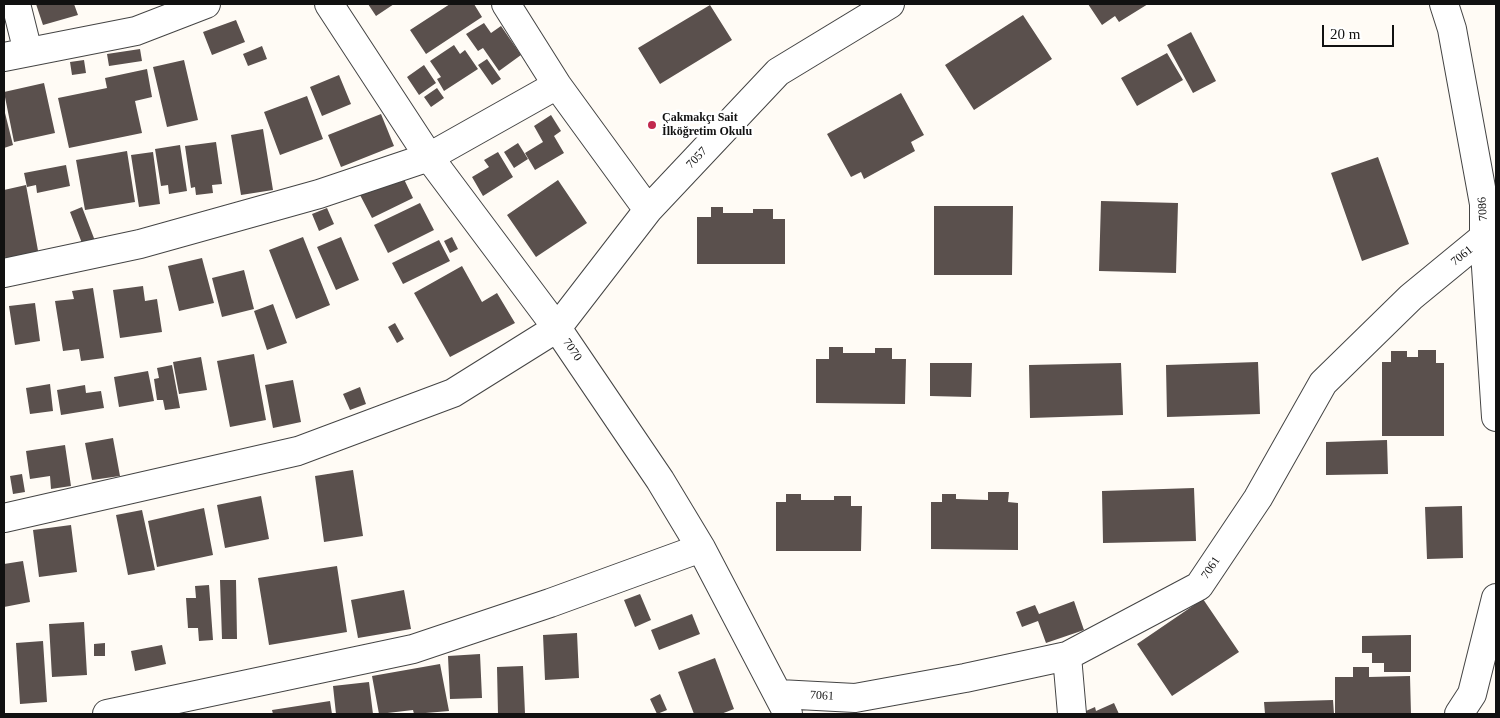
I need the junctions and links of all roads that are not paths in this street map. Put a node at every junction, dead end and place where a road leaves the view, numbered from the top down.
1 (16, 4) edge
2 (206, 4) edge
3 (329, 4) edge
4 (506, 4) edge
5 (890, 4) edge
6 (1444, 4) edge
7 (16, 55) edge
8 (557, 85) junction
9 (428, 157) junction
10 (1490, 204) edge
11 (648, 210) junction
12 (1484, 237) junction
13 (4, 273) edge
14 (557, 328) junction
15 (1496, 418) edge
16 (4, 518) edge
17 (701, 548) junction
18 (1496, 598) edge
19 (1066, 656) junction
20 (783, 704) edge
21 (107, 714) edge
22 (1072, 714) edge
23 (1459, 714) edge

1 - 7 street
2 - 7 street
3 - 9 street, 7070
4 - 8 street
5 - 11 street, 7057
6 - 10 street, 7086
8 - 9 street
8 - 11 street
9 - 13 street
9 - 14 street, 7070
10 - 12 street, 7086
11 - 14 street, 7057
12 - 15 street, 7086
12 - 19 street, 7061
14 - 16 street
14 - 17 street, 7070
17 - 20 street, 7070
17 - 21 street
18 - 23 street
19 - 20 street, 7061
19 - 22 street

